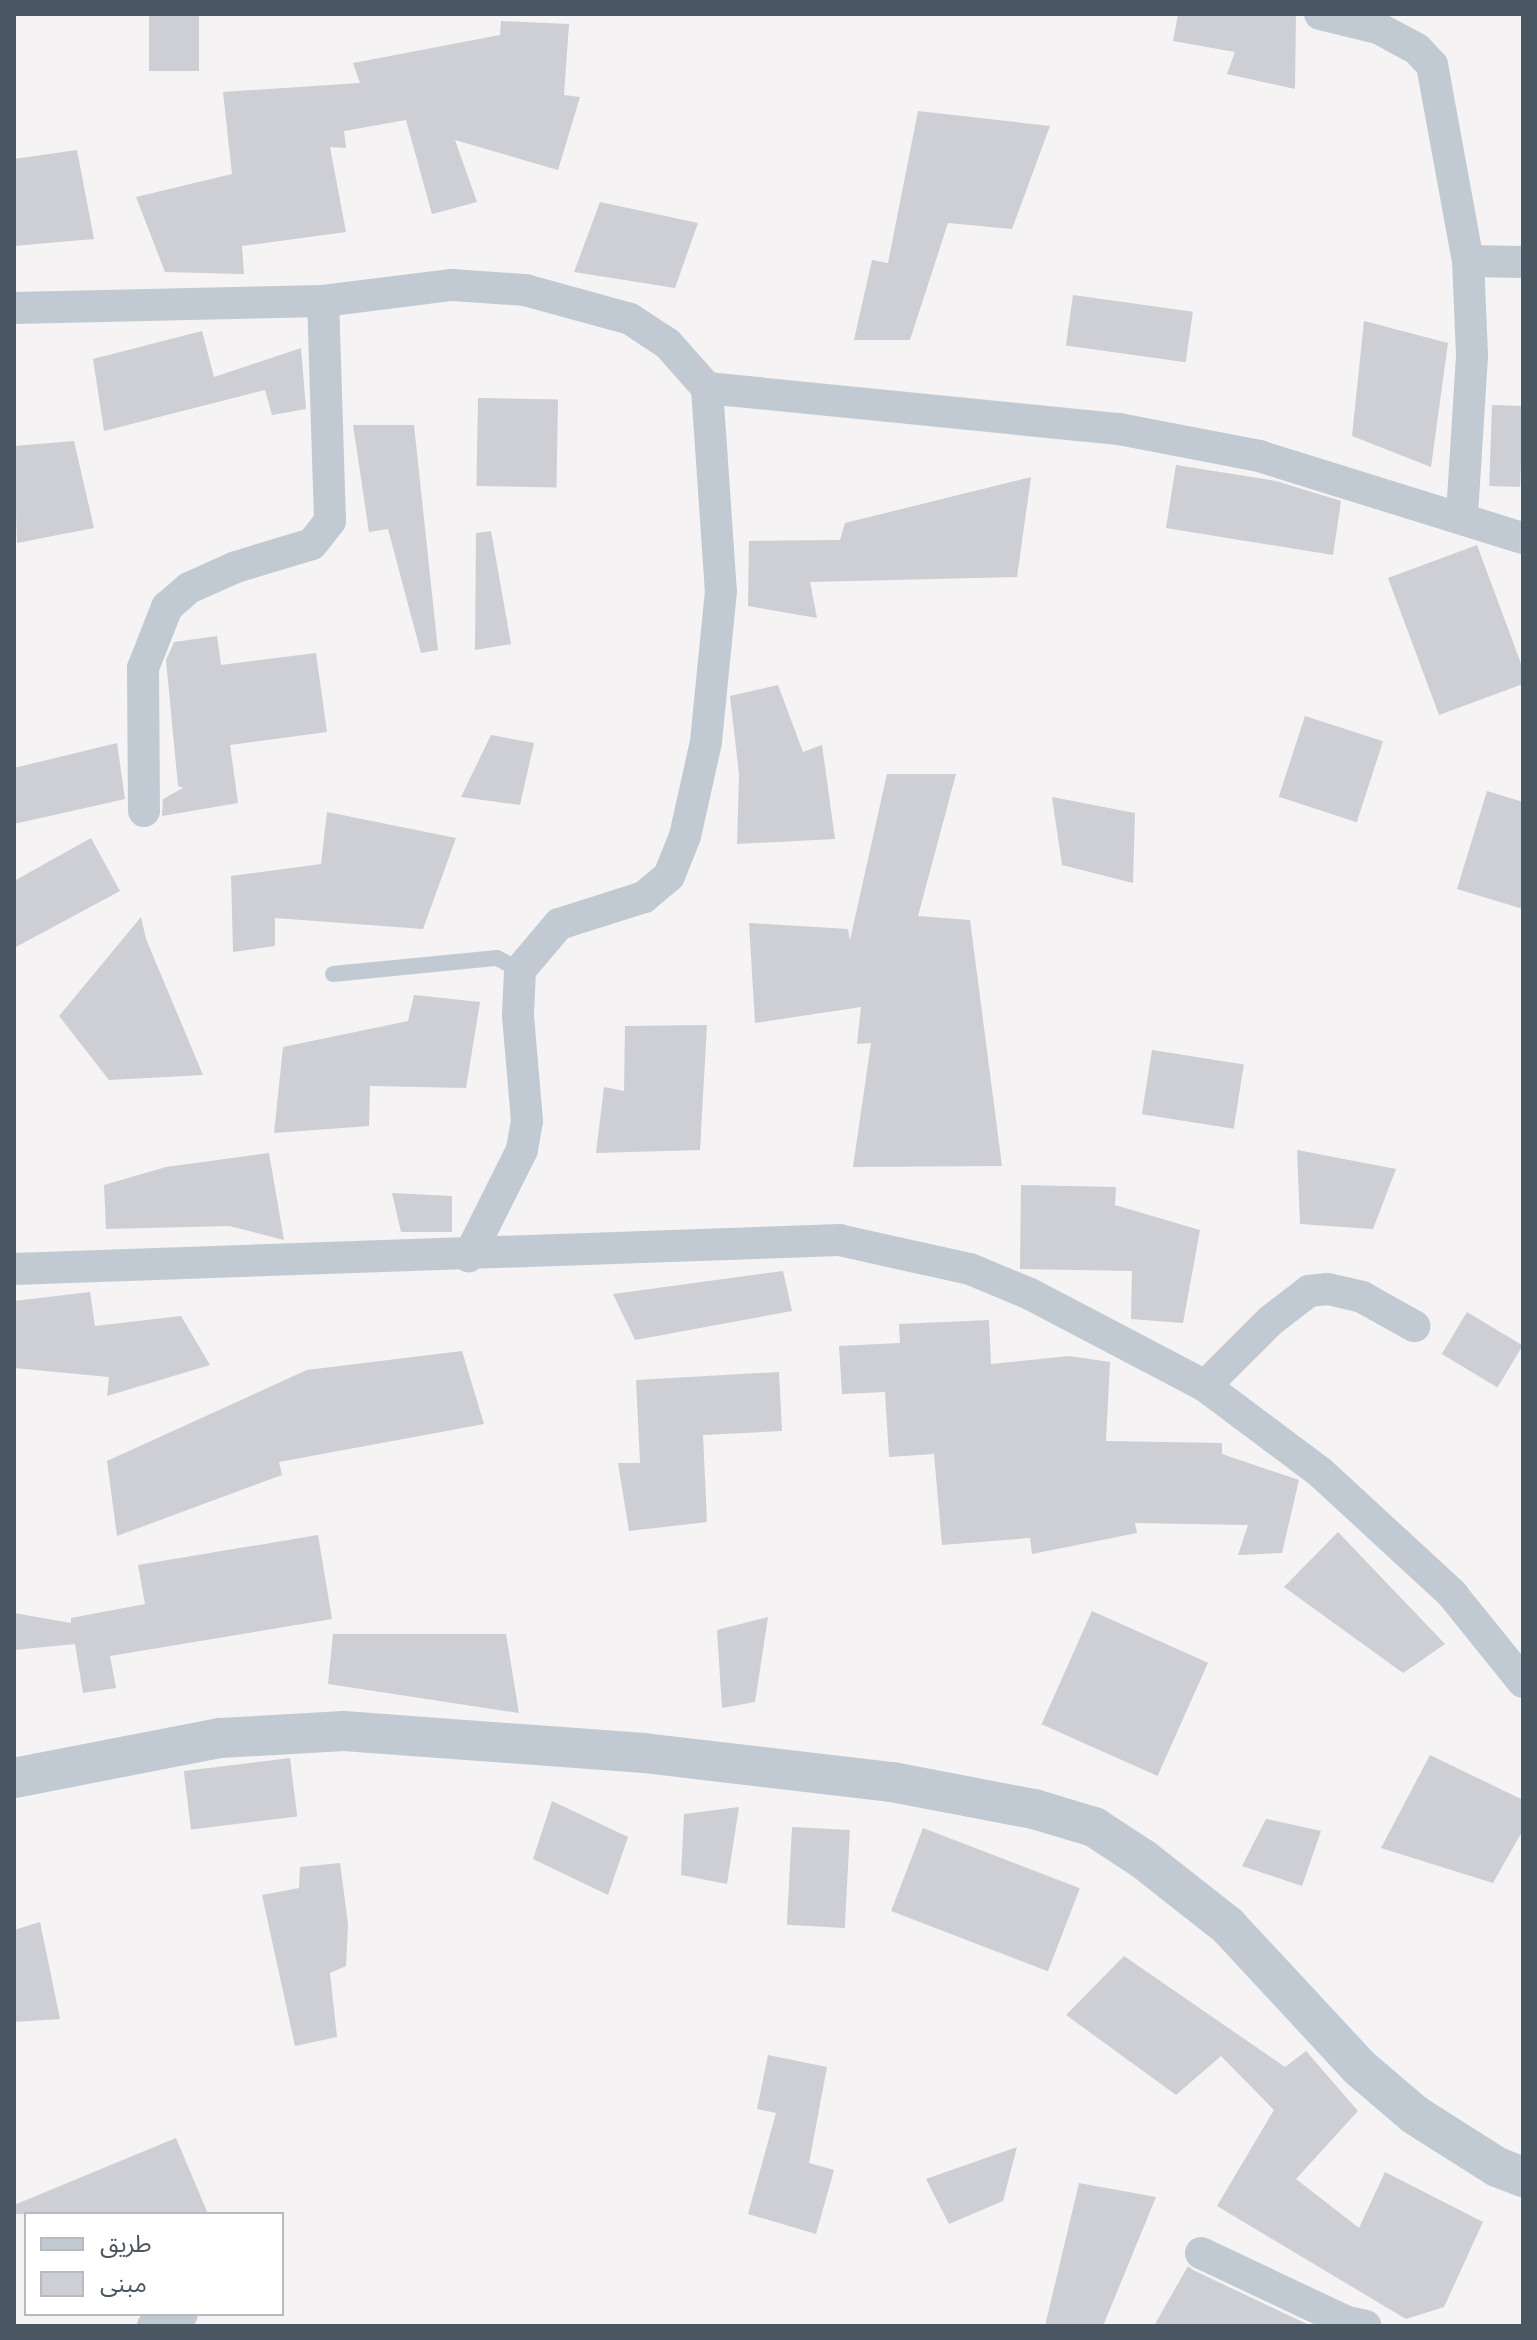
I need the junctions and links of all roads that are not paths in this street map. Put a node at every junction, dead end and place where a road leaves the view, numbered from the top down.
1 (1320, 14) edge
2 (1468, 261) junction
3 (1523, 262) edge
4 (323, 301) junction
5 (14, 308) edge
6 (707, 388) junction
7 (1462, 515) junction
8 (1523, 538) edge
9 (144, 811) dead end
10 (520, 970) junction
11 (333, 974) dead end
12 (469, 1256) junction
13 (14, 1269) edge
14 (1414, 1326) dead end
15 (1205, 1386) junction
16 (1523, 1682) edge
17 (14, 1778) edge
18 (1523, 2177) edge
19 (1201, 2253) dead end
20 (177, 2316) edge
21 (153, 2326) edge
22 (1366, 2326) edge

1 - 2 street
2 - 3 street
2 - 7 street
4 - 5 street
4 - 6 street
4 - 9 street
6 - 7 street
6 - 10 street
7 - 8 street
10 - 11 lane
10 - 12 street
12 - 13 street
12 - 15 street
14 - 15 street
15 - 16 street
17 - 18 street
19 - 22 street
20 - 21 street

